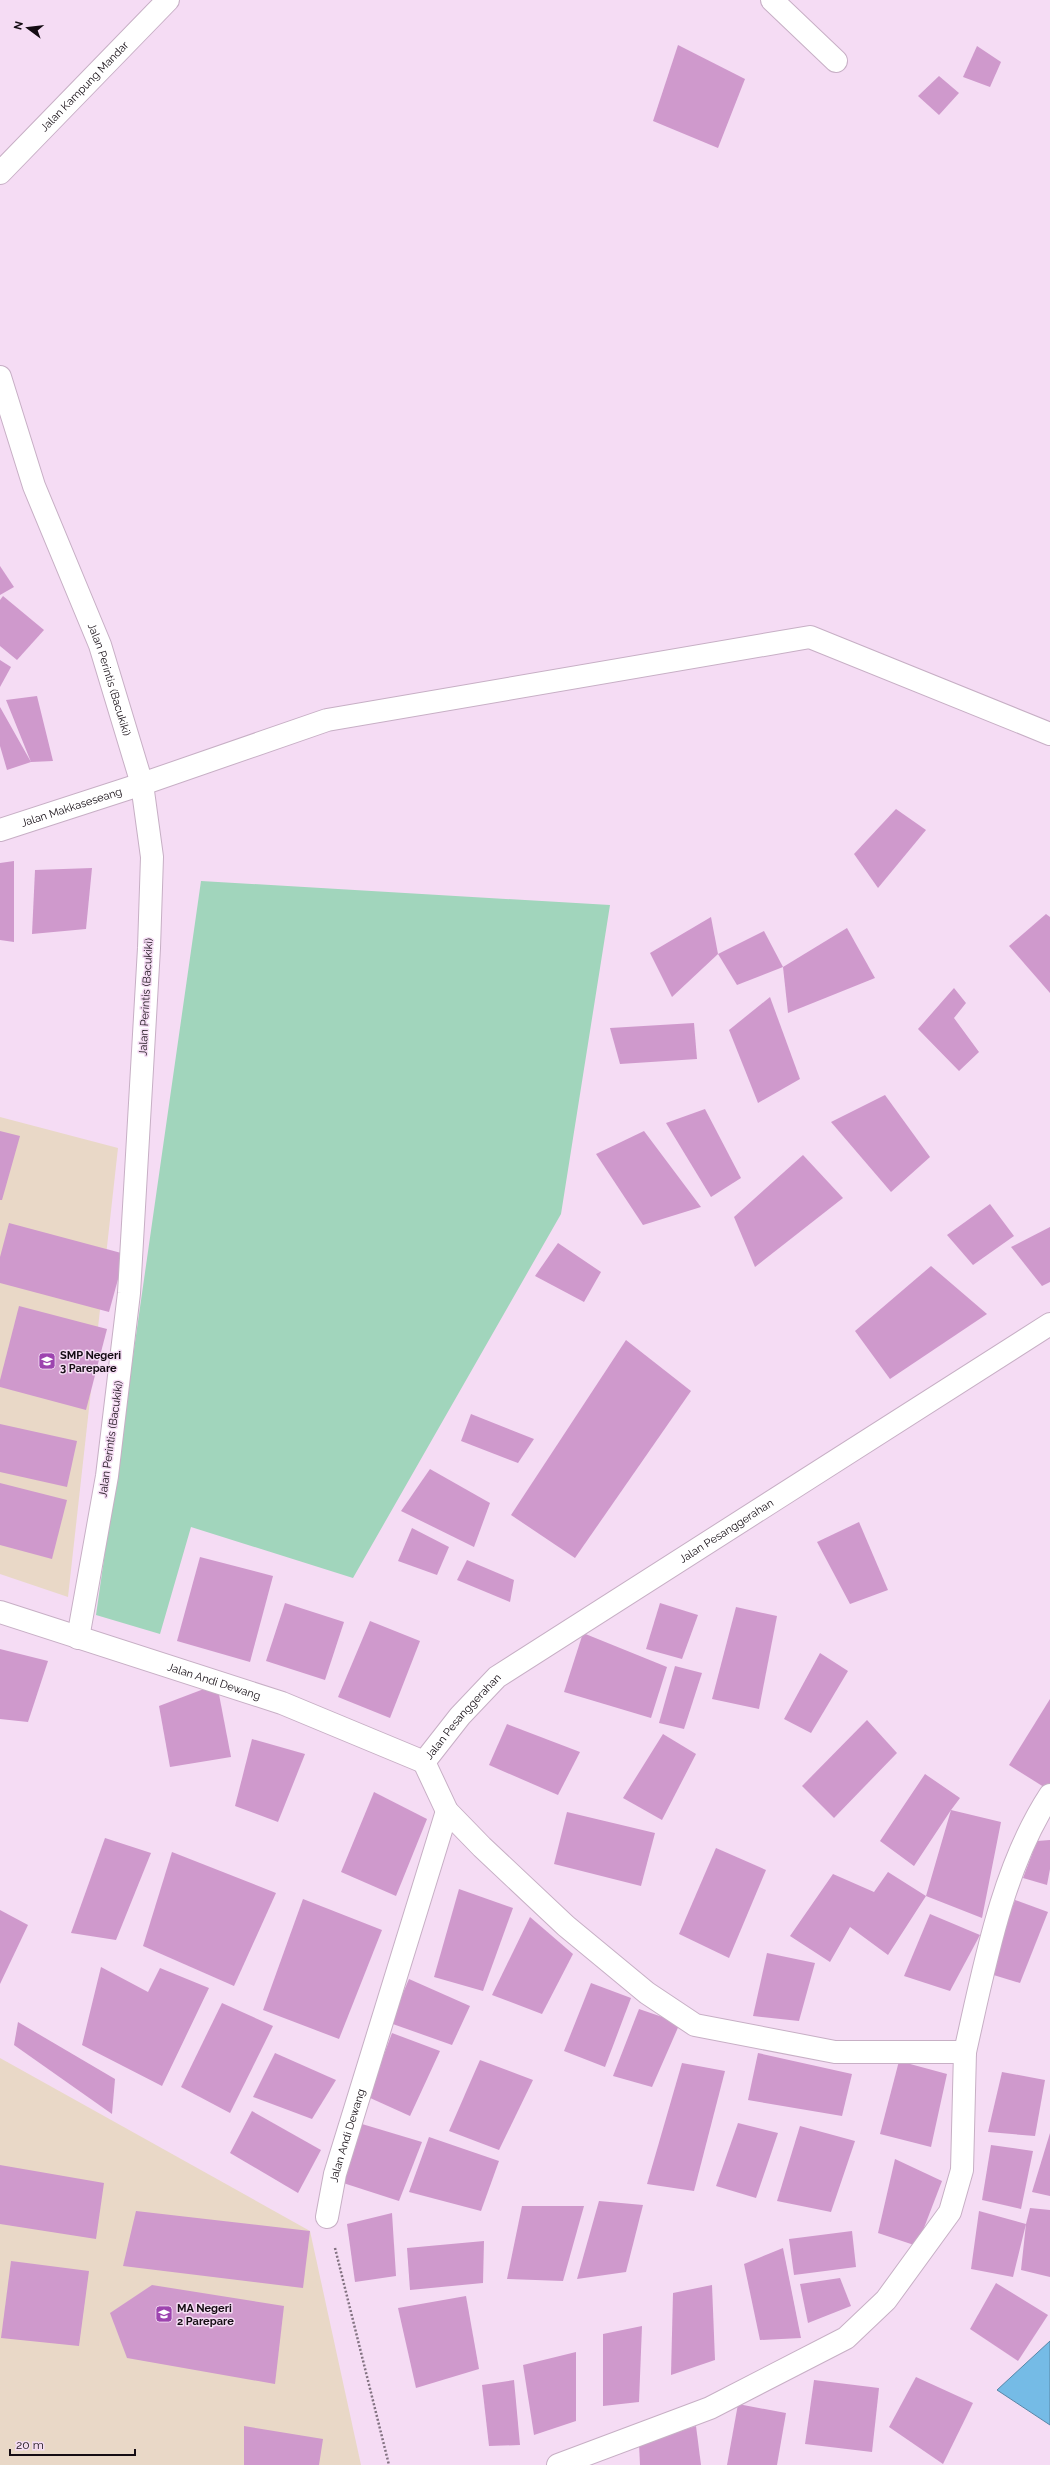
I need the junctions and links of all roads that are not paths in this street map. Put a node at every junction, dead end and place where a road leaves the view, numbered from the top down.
1 (168, 0) edge
2 (772, 0) edge
3 (836, 61) dead end
4 (0, 173) edge
5 (0, 377) edge
6 (1050, 734) edge
7 (142, 784) junction
8 (0, 830) edge
9 (1050, 1324) edge
10 (0, 1612) edge
11 (78, 1638) junction
12 (424, 1762) junction
13 (1050, 1795) edge
14 (447, 1811) junction
15 (965, 2052) junction
16 (327, 2217) road end
17 (558, 2465) edge

1 - 4 street, Jalan Kampung Mandar
2 - 3 street
5 - 7 street, Jalan Perintis (Bacukiki)
6 - 7 street, Jalan Makkaseseang
7 - 8 street, Jalan Makkaseseang
7 - 11 street, Jalan Perintis (Bacukiki)
9 - 12 street, Jalan Pesanggerahan
10 - 11 street, Jalan Andi Dewang
11 - 12 street, Jalan Andi Dewang
12 - 14 street
13 - 15 street
14 - 15 street
14 - 16 street, Jalan Andi Dewang
15 - 17 street

